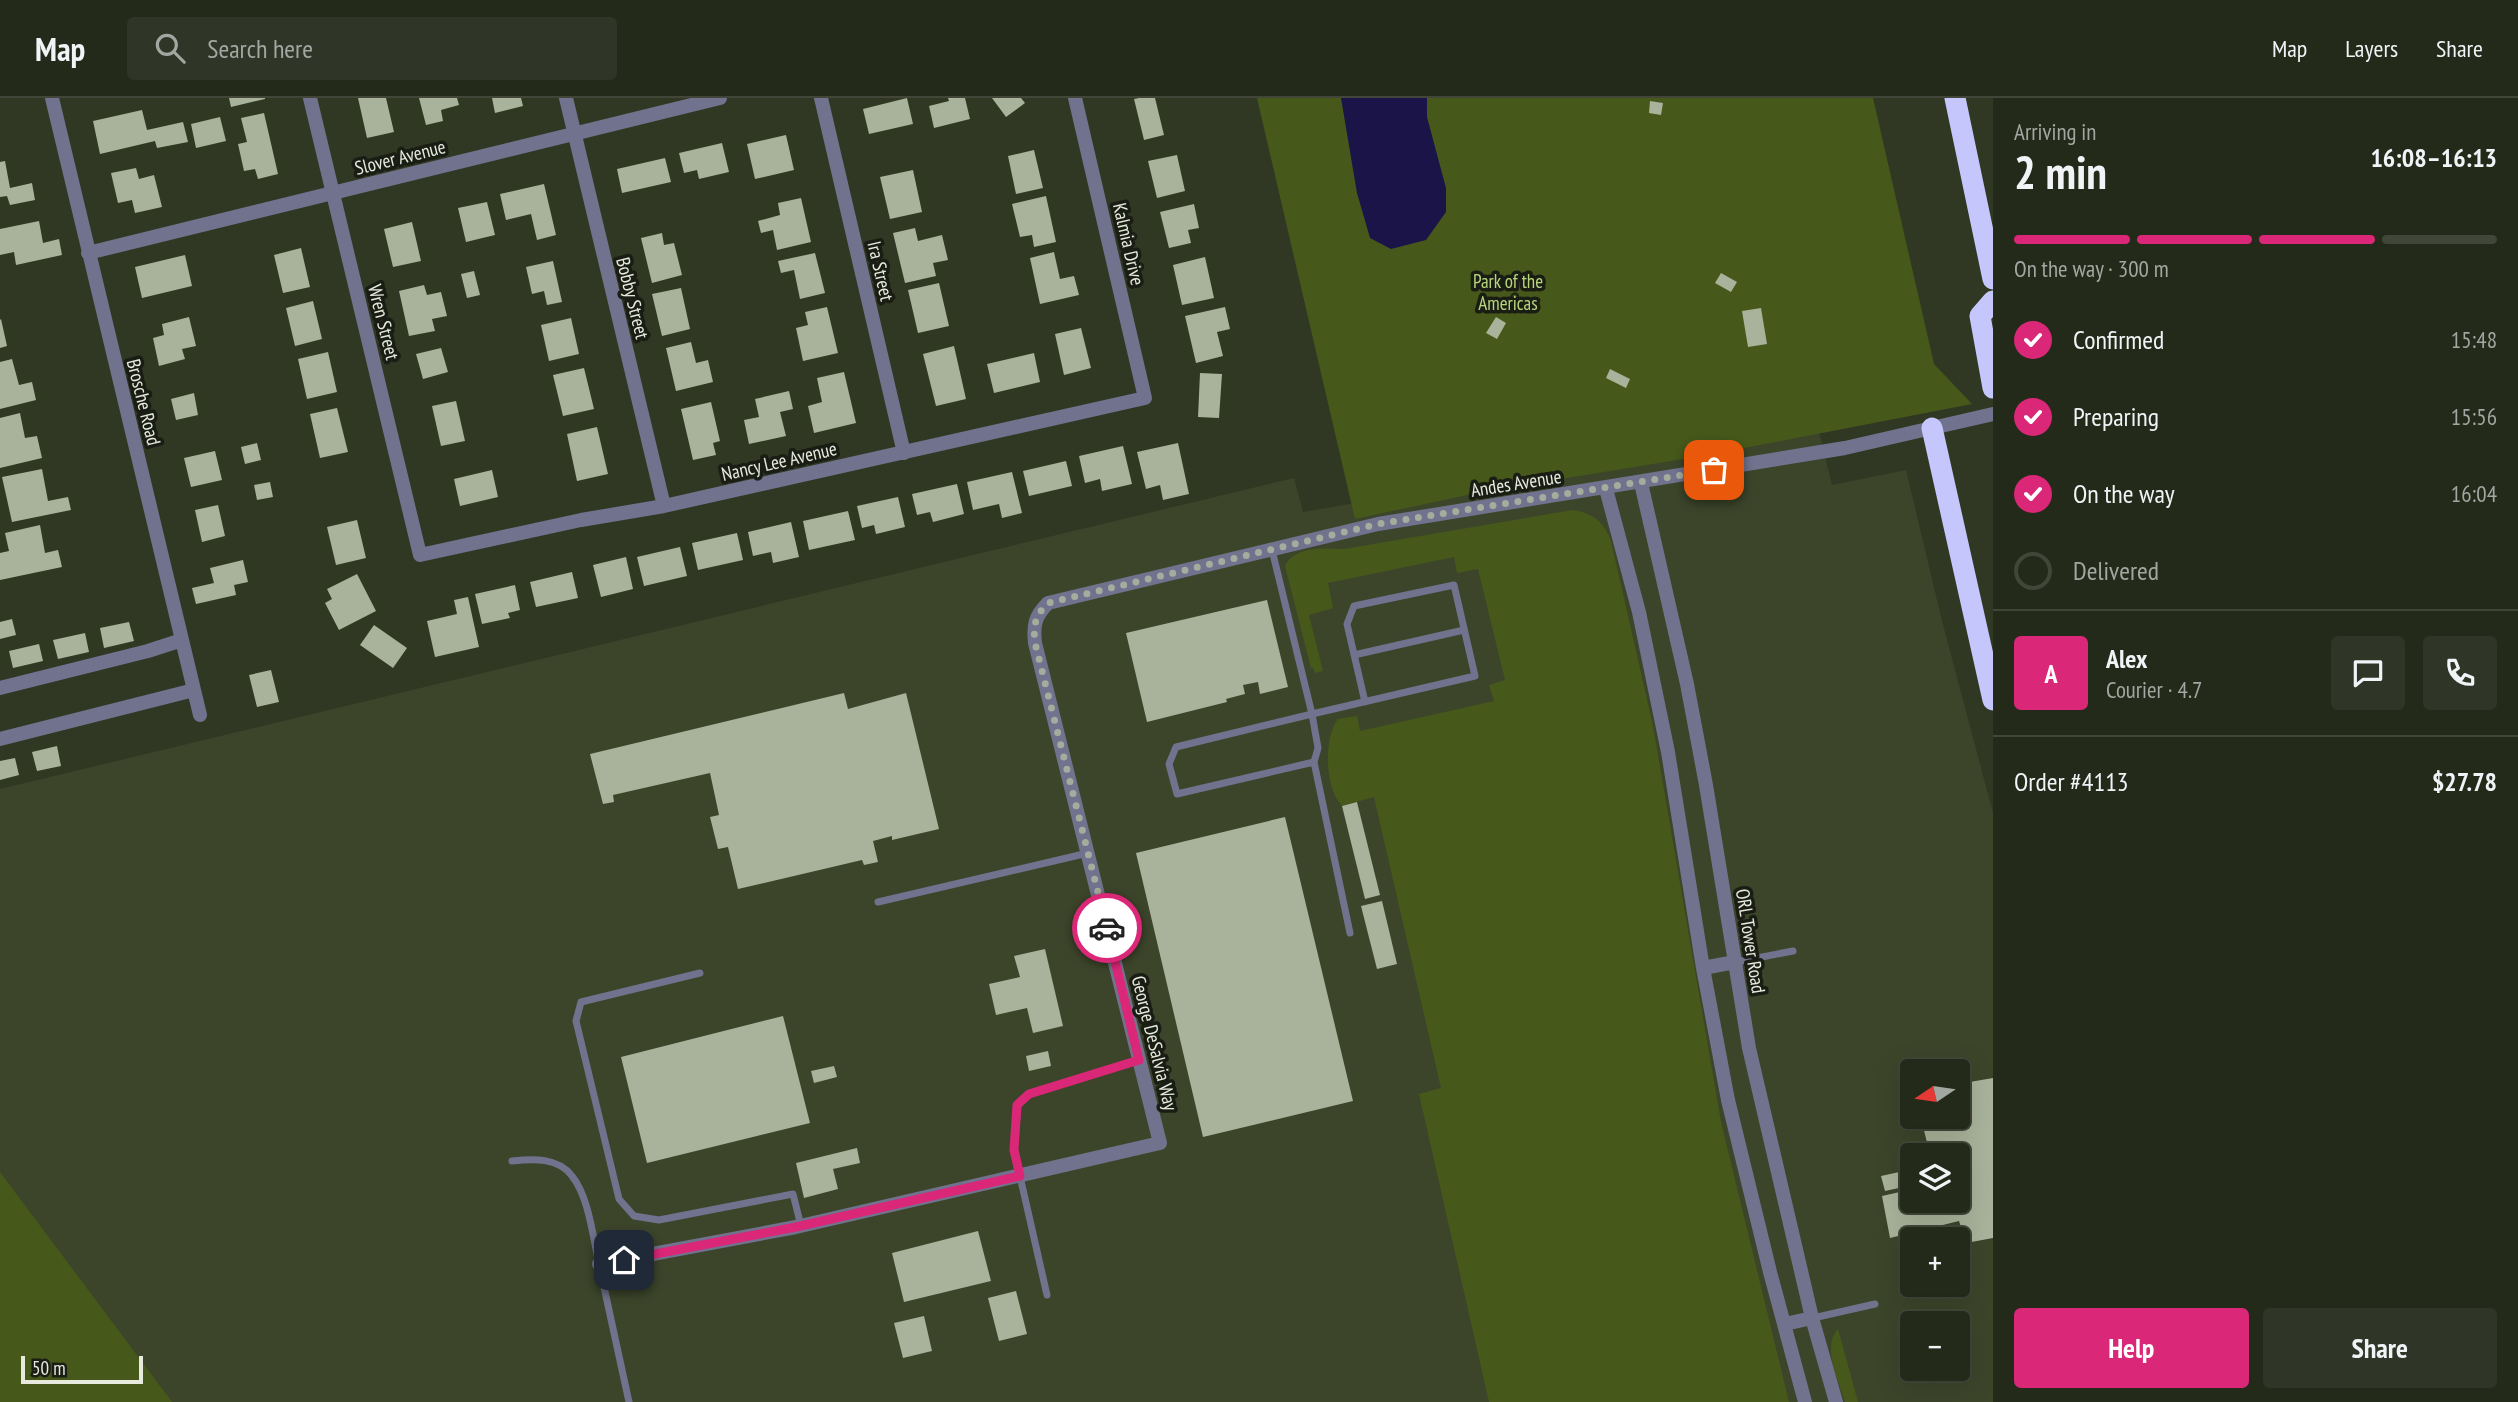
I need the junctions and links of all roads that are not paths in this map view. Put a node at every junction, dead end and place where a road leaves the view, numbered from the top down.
1 (52, 98) edge
2 (310, 98) edge
3 (566, 98) edge
4 (720, 98) edge
5 (821, 98) edge
6 (1075, 98) edge
7 (1955, 98) edge
8 (574, 134) junction
9 (333, 193) junction
10 (88, 253) junction
11 (1993, 279) edge
12 (1993, 301) edge
13 (1992, 384) edge
14 (1145, 398) joint
15 (1993, 414) edge
16 (1932, 428) junction
17 (904, 453) junction
18 (1641, 483) junction
19 (1606, 489) junction
20 (664, 506) junction
21 (1272, 549) junction
22 (421, 555) joint
23 (1048, 603) joint
24 (1464, 630) junction
25 (182, 640) junction
26 (1354, 655) junction
27 (0, 688) edge
28 (194, 690) junction
29 (1993, 700) edge
30 (1365, 702) junction
31 (1312, 713) junction
32 (200, 715) dead end
33 (0, 739) edge
34 (1314, 762) junction
35 (1089, 853) junction
36 (878, 902) dead end
37 (1350, 933) dead end
38 (1793, 951) dead end
39 (1735, 962) junction
40 (1703, 968) junction
41 (700, 973) dead end
42 (1139, 1060) junction
43 (512, 1161) dead end
44 (1020, 1176) junction
45 (801, 1226) junction
46 (599, 1264) junction
47 (1046, 1295) dead end
48 (1875, 1304) dead end
49 (1812, 1318) junction
50 (1784, 1324) junction
51 (629, 1402) edge
52 (1805, 1402) edge
53 (1836, 1402) edge

1 - 10 street, Brosche Road
2 - 9 street, Wren Street
3 - 8 street, Bobby Street
4 - 8 street, Slover Avenue
5 - 17 street, Ira Street
6 - 14 street, Kalmia Drive
7 - 11 highway
8 - 9 street, Slover Avenue
8 - 20 street, Bobby Street
9 - 10 street, Slover Avenue
9 - 22 street, Wren Street
10 - 25 street, Brosche Road
12 - 13 highway
14 - 17 street, Nancy Lee Avenue
15 - 16 street, Andes Avenue
16 - 18 street, Andes Avenue
16 - 29 highway
17 - 20 street, Nancy Lee Avenue
18 - 19 street, Andes Avenue
18 - 39 street, ORL Tower Road
19 - 21 street, Andes Avenue
19 - 40 street
20 - 22 street, Nancy Lee Avenue
21 - 23 street, Andes Avenue
21 - 31 lane
23 - 35 street, George DeSalvia Way
24 - 26 lane
24 - 26 lane
24 - 30 lane
25 - 27 street
25 - 28 street, Brosche Road
26 - 30 lane
28 - 32 street, Brosche Road
28 - 33 street
30 - 31 lane
31 - 34 lane
31 - 34 lane
34 - 37 lane
35 - 36 lane
35 - 42 street, George DeSalvia Way
38 - 39 lane
39 - 40 street
39 - 49 street, ORL Tower Road
40 - 50 street
41 - 45 lane
42 - 44 lane
42 - 44 street, George DeSalvia Way
43 - 46 lane
44 - 45 street, George DeSalvia Way
44 - 47 lane
45 - 46 street, George DeSalvia Way
46 - 51 lane
48 - 49 lane
49 - 50 street
49 - 53 street, ORL Tower Road
50 - 52 street

